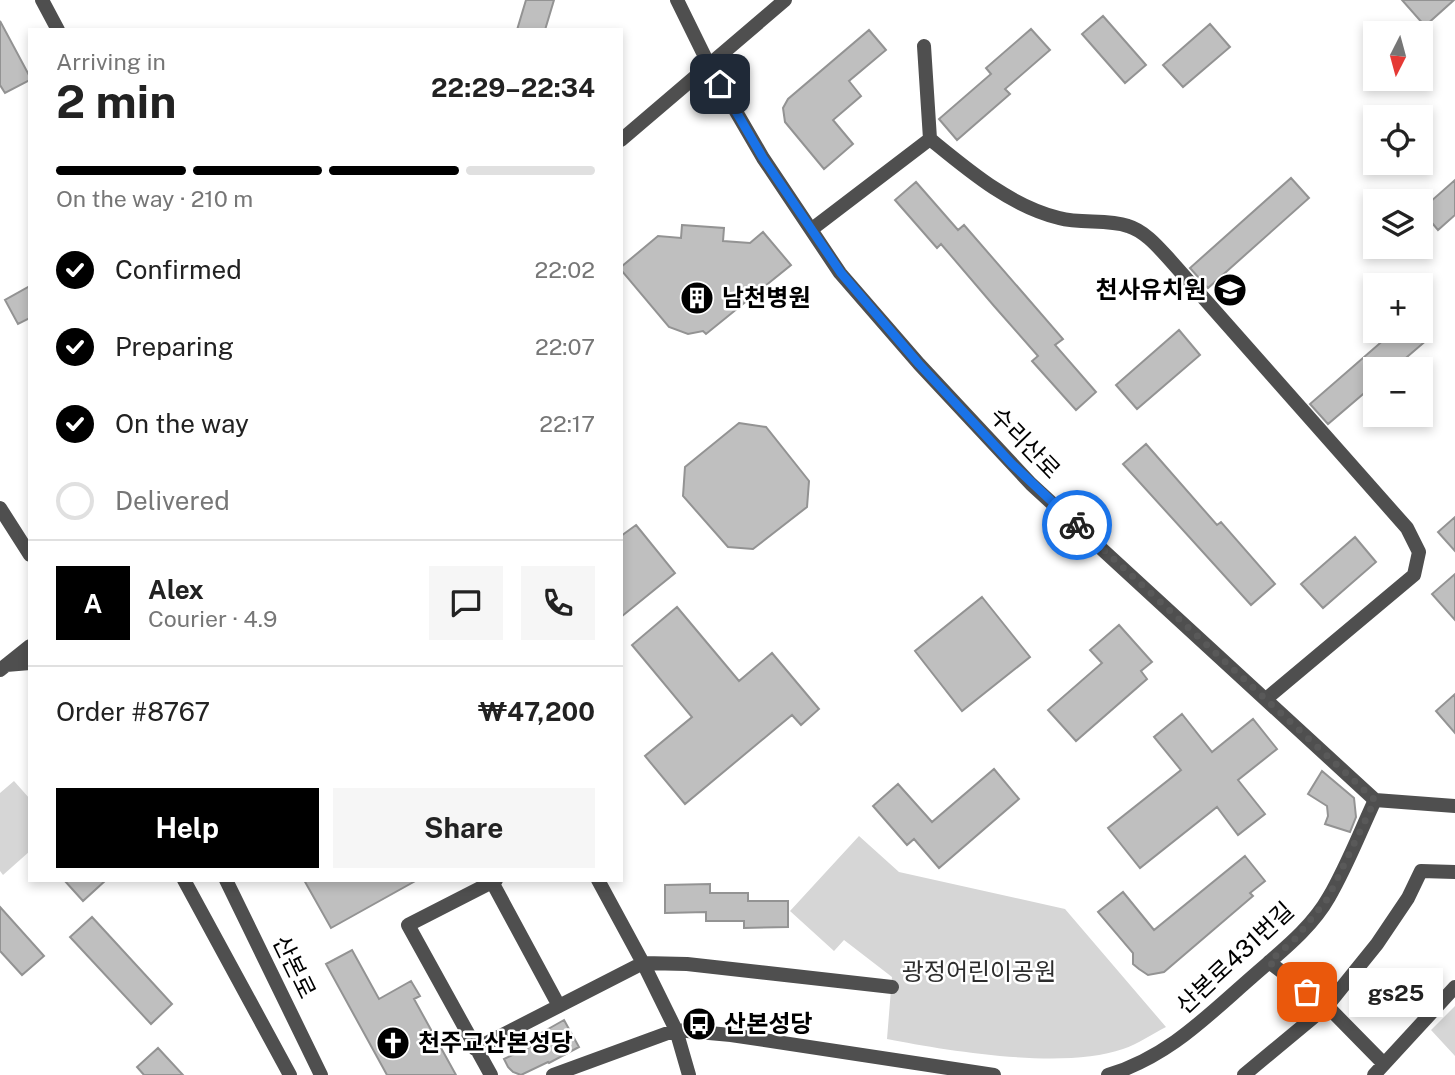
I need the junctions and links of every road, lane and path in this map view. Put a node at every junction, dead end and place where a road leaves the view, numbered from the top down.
1 (42, 0) edge
2 (677, 0) edge
3 (785, 0) edge
4 (57, 28) edge
5 (924, 46) dead end
6 (709, 65) junction
7 (623, 138) edge
8 (930, 139) junction
9 (812, 229) junction
10 (0, 508) edge
11 (28, 552) edge
12 (28, 648) edge
13 (28, 663) edge
14 (3, 668) edge
15 (1266, 699) junction
16 (1375, 800) junction
17 (1455, 806) edge
18 (1455, 872) edge
19 (185, 882) edge
20 (227, 882) edge
21 (492, 882) edge
22 (495, 882) edge
23 (599, 882) edge
24 (1269, 962) junction
25 (643, 963) junction
26 (892, 988) dead end
27 (1455, 988) edge
28 (559, 1006) junction
29 (1327, 1006) junction
30 (676, 1030) junction
31 (475, 1049) junction
32 (1379, 1070) edge
33 (1136, 1071) edge
34 (290, 1075) edge
35 (321, 1075) edge
36 (491, 1075) edge
37 (553, 1075) edge
38 (689, 1075) edge
39 (993, 1075) edge
40 (1108, 1075) edge
41 (1244, 1075) edge

1 - 4 street
2 - 6 street, 수리산로
3 - 6 street
5 - 8 street
6 - 7 street
6 - 9 street, 수리산로
8 - 9 street
8 - 15 street
9 - 15 street, 수리산로
10 - 11 street
12 - 14 street
13 - 14 street
15 - 16 street, 수리산로
16 - 17 street
16 - 24 street, 산본로431번길
18 - 29 street
19 - 34 street
20 - 35 street, 산본로
21 - 31 street
22 - 28 street
23 - 25 street
24 - 29 street
24 - 33 street, 산본로431번길
25 - 26 street
25 - 28 street
25 - 30 street
27 - 32 street
28 - 31 street
29 - 32 street
29 - 41 street
30 - 37 street
30 - 38 street
30 - 39 street
31 - 36 street
33 - 40 street, 산본로431번길

